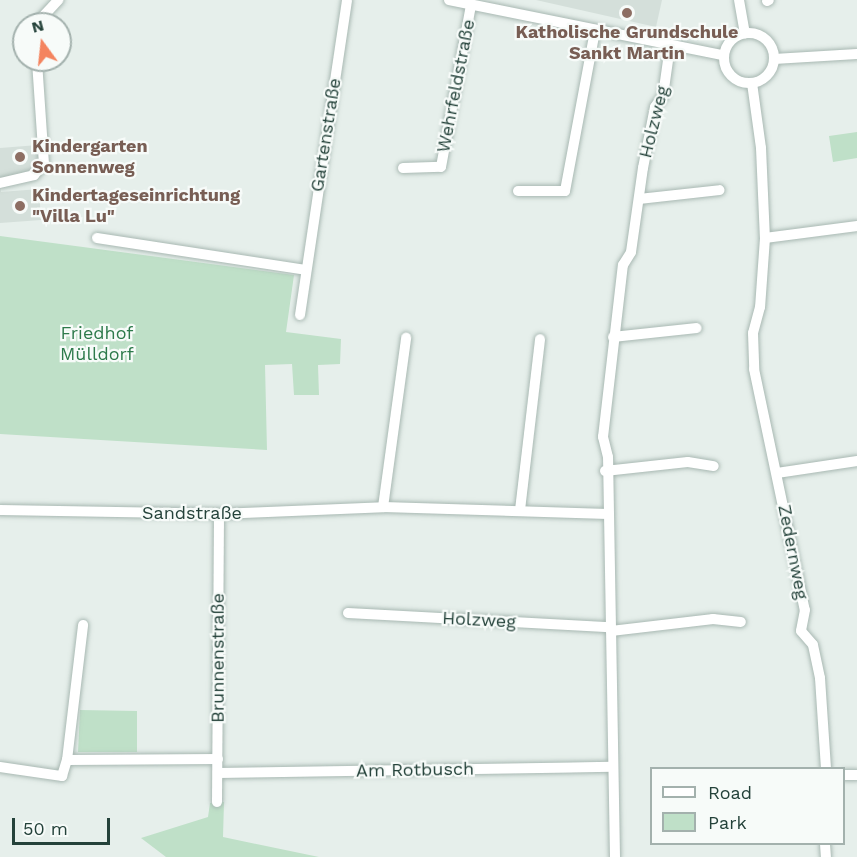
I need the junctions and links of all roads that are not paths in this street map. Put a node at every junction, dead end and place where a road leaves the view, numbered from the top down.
1 (58, 0) edge
2 (347, 0) edge
3 (448, 0) edge
4 (739, 0) edge
5 (471, 5) junction
6 (47, 12) edge
7 (595, 30) junction
8 (745, 33) junction
9 (670, 46) junction
10 (857, 54) edge
11 (723, 55) junction
12 (774, 59) junction
13 (38, 72) edge
14 (752, 83) junction
15 (403, 168) dead end
16 (0, 183) edge
17 (720, 190) dead end
18 (518, 191) dead end
19 (639, 199) junction
20 (857, 226) edge
21 (97, 238) dead end
22 (765, 238) junction
23 (306, 270) junction
24 (300, 315) dead end
25 (697, 328) dead end
26 (613, 337) junction
27 (406, 338) dead end
28 (540, 339) dead end
29 (857, 461) edge
30 (714, 466) dead end
31 (605, 471) junction
32 (777, 473) junction
33 (383, 507) junction
34 (0, 510) edge
35 (520, 510) junction
36 (219, 514) junction
37 (608, 514) junction
38 (348, 613) dead end
39 (741, 621) dead end
40 (83, 625) dead end
41 (611, 629) junction
42 (218, 759) junction
43 (67, 760) junction
44 (0, 767) edge
45 (612, 767) junction
46 (826, 767) edge
47 (218, 774) junction
48 (217, 802) dead end
49 (615, 857) edge

1 - 6 street
2 - 23 street, Gartenstraße
3 - 5 street, Wehrfeldstraße
4 - 8 street
5 - 7 street, Wehrfeldstraße
5 - 15 street, Wehrfeldstraße
7 - 9 street, Wehrfeldstraße
7 - 18 street
8 - 11 street
8 - 12 street
9 - 11 street, Wehrfeldstraße
9 - 19 street, Holzweg
10 - 12 street
11 - 14 street
12 - 14 street
13 - 16 street
14 - 22 street, Zedernweg
17 - 19 street
19 - 26 street, Holzweg
20 - 22 street
21 - 23 street
22 - 32 street, Zedernweg
23 - 24 street, Gartenstraße
25 - 26 street
26 - 31 street, Holzweg
27 - 33 street
28 - 35 street
29 - 32 street
30 - 31 street
31 - 37 street, Holzweg
32 - 46 street, Zedernweg
33 - 35 street, Sandstraße
33 - 36 street, Sandstraße
34 - 36 street, Sandstraße
35 - 37 street, Sandstraße
36 - 42 street, Brunnenstraße
37 - 41 street, Holzweg
38 - 41 street, Holzweg
39 - 41 street, Holzweg
40 - 43 street
41 - 45 street, Holzweg
42 - 43 street
42 - 47 street, Brunnenstraße
43 - 44 street
45 - 47 street, Am Rotbusch
45 - 49 street, Holzweg
47 - 48 street, Brunnenstraße

